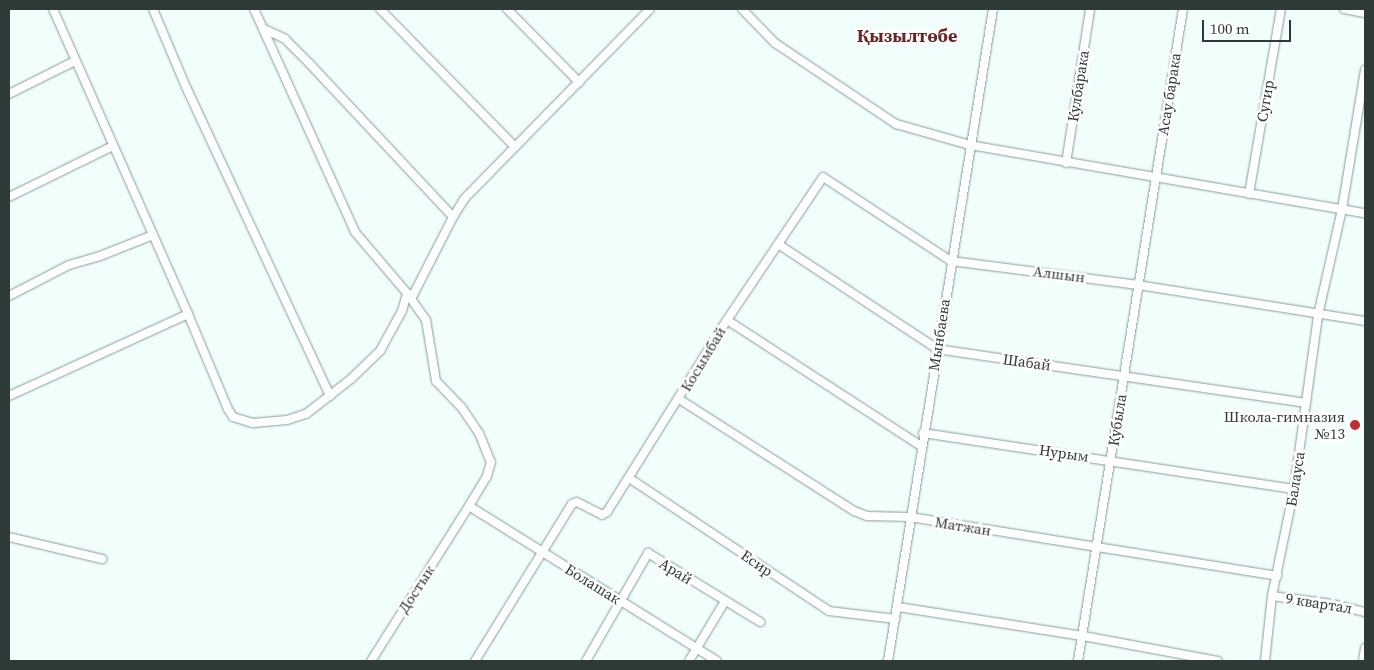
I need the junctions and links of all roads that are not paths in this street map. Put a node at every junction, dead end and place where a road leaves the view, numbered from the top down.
1 (53, 9) edge
2 (153, 9) edge
3 (254, 9) edge
4 (380, 9) edge
5 (650, 9) edge
6 (742, 9) edge
7 (993, 9) edge
8 (1090, 9) edge
9 (1183, 9) edge
10 (1281, 9) edge
11 (1344, 9) edge
12 (511, 10) edge
13 (1365, 13) edge
14 (264, 29) junction
15 (75, 61) junction
16 (1365, 70) edge
17 (579, 82) junction
18 (9, 94) edge
19 (970, 145) junction
20 (113, 146) junction
21 (514, 147) junction
22 (1066, 163) junction
23 (823, 177) joint
24 (1155, 179) junction
25 (1249, 194) junction
26 (9, 197) edge
27 (1342, 209) junction
28 (1365, 213) edge
29 (454, 217) junction
30 (153, 235) junction
31 (778, 244) junction
32 (951, 260) junction
33 (1138, 284) junction
34 (9, 296) edge
35 (409, 296) junction
36 (188, 314) junction
37 (1318, 315) junction
38 (727, 320) junction
39 (1365, 321) edge
40 (937, 349) junction
41 (1124, 376) junction
42 (9, 396) edge
43 (330, 396) junction
44 (679, 399) junction
45 (1306, 403) junction
46 (923, 433) junction
47 (921, 446) junction
48 (1111, 460) junction
49 (629, 478) junction
50 (1294, 489) junction
51 (469, 506) junction
52 (910, 517) junction
53 (9, 537) edge
54 (1097, 547) junction
55 (542, 552) junction
56 (102, 559) dead end
57 (1277, 576) junction
58 (1272, 596) junction
59 (621, 601) junction
60 (725, 601) junction
61 (898, 607) junction
62 (1365, 612) edge
63 (896, 619) junction
64 (760, 622) dead end
65 (1082, 636) junction
66 (697, 648) junction
67 (1365, 648) edge
68 (371, 661) edge
69 (475, 661) edge
70 (586, 661) edge
71 (689, 661) edge
72 (717, 661) edge
73 (888, 661) edge
74 (1078, 661) edge
75 (1218, 661) edge
76 (1265, 661) edge
77 (1363, 661) edge

1 - 15 street
2 - 43 street
3 - 14 street, Достык
4 - 21 street
5 - 17 street
6 - 19 street
7 - 19 street, Мынбаева
8 - 22 street, Кулбарака
9 - 24 street, Асау барака
10 - 25 street, Сугир
11 - 13 street
12 - 17 street
14 - 29 street
14 - 35 street, Достык
15 - 18 street
15 - 20 street
16 - 27 street, Балауса
17 - 21 street
19 - 22 street
19 - 32 street, Мынбаева
20 - 26 street
20 - 30 street
21 - 29 street
22 - 24 street
23 - 31 street, Косымбай
23 - 32 street, Алшын
24 - 25 street
24 - 33 street, Кубыла
25 - 27 street
27 - 28 street
27 - 37 street, Балауса
29 - 35 street
30 - 34 street
30 - 36 street
31 - 38 street, Косымбай
31 - 40 street, Шабай
32 - 33 street, Алшын
32 - 40 street, Мынбаева
33 - 37 street, Алшын
33 - 41 street, Кубыла
35 - 43 street
35 - 51 street, Достык
36 - 42 street
36 - 43 street
37 - 39 street, Алшын
37 - 45 street, Балауса
38 - 44 street, Косымбай
38 - 47 street
40 - 41 street, Шабай
40 - 46 street, Мынбаева
41 - 45 street, Шабай
41 - 48 street, Кубыла
44 - 49 street, Косымбай
44 - 52 street, Матжан
45 - 50 street, Балауса
46 - 47 street, Мынбаева
46 - 48 street, Нурым
47 - 52 street, Мынбаева
48 - 50 street, Нурым
48 - 54 street, Кубыла
49 - 55 street, Косымбай
49 - 63 street, Есир
50 - 57 street, Балауса
51 - 55 street, Болашак
51 - 68 street, Достык
52 - 54 street, Матжан
52 - 61 street, Мынбаева
53 - 56 street
54 - 57 street, Матжан
54 - 65 street, Кубыла
55 - 59 street, Болашак
55 - 69 street
57 - 58 street, Балауса
58 - 62 street, 9 квартал
58 - 76 street, Балауса
59 - 60 street, Арай
59 - 66 street, Болашак
59 - 70 street, Арай
60 - 64 street, Арай
60 - 66 street
61 - 63 street, Мынбаева
61 - 65 street
63 - 73 street, Мынбаева
65 - 74 street, Кубыла
65 - 75 street
66 - 71 street
66 - 72 street, Болашак
67 - 77 street

